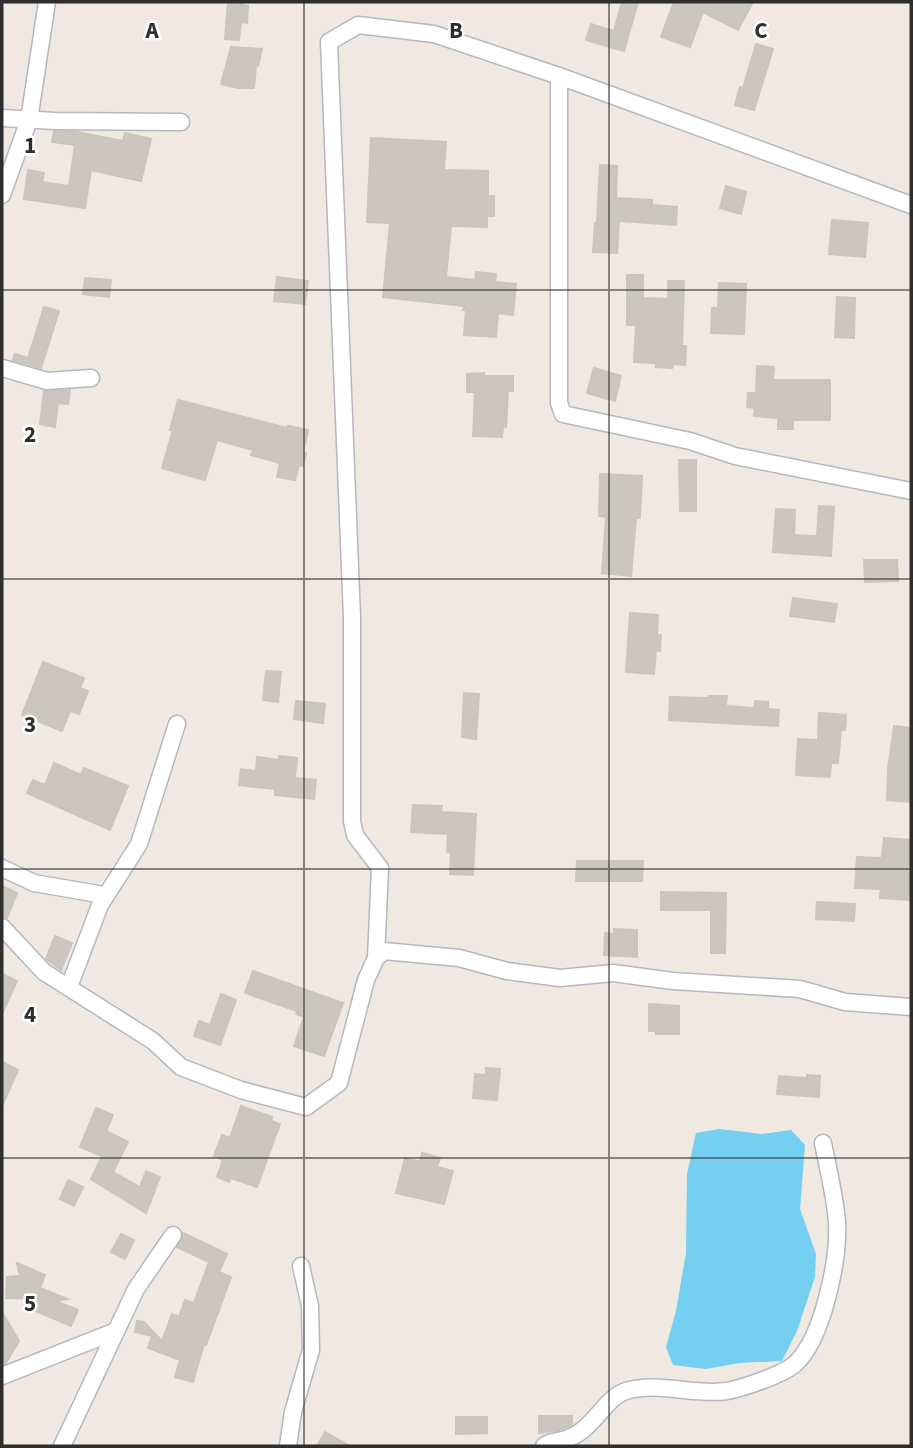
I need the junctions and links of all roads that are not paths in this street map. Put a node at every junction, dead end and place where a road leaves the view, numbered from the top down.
1 (47, 2) edge
2 (559, 76) junction
3 (2, 118) edge
4 (29, 120) junction
5 (181, 122) dead end
6 (2, 195) edge
7 (911, 205) edge
8 (2, 368) edge
9 (91, 378) dead end
10 (911, 491) edge
11 (177, 724) dead end
12 (2, 868) edge
13 (98, 894) dead end
14 (2, 928) edge
15 (376, 958) junction
16 (69, 987) junction
17 (911, 1007) edge
18 (823, 1143) dead end
19 (173, 1235) dead end
20 (301, 1266) dead end
21 (116, 1331) junction
22 (2, 1376) edge
23 (62, 1446) edge
24 (288, 1446) edge
25 (544, 1446) edge

1 - 4 street
2 - 7 street
2 - 10 street
2 - 15 street
3 - 4 street
4 - 5 street
4 - 6 street
8 - 9 street
11 - 16 street
12 - 13 street
14 - 16 street
15 - 16 street
15 - 17 street
18 - 25 street
19 - 21 street
20 - 24 street
21 - 22 street
21 - 23 street

